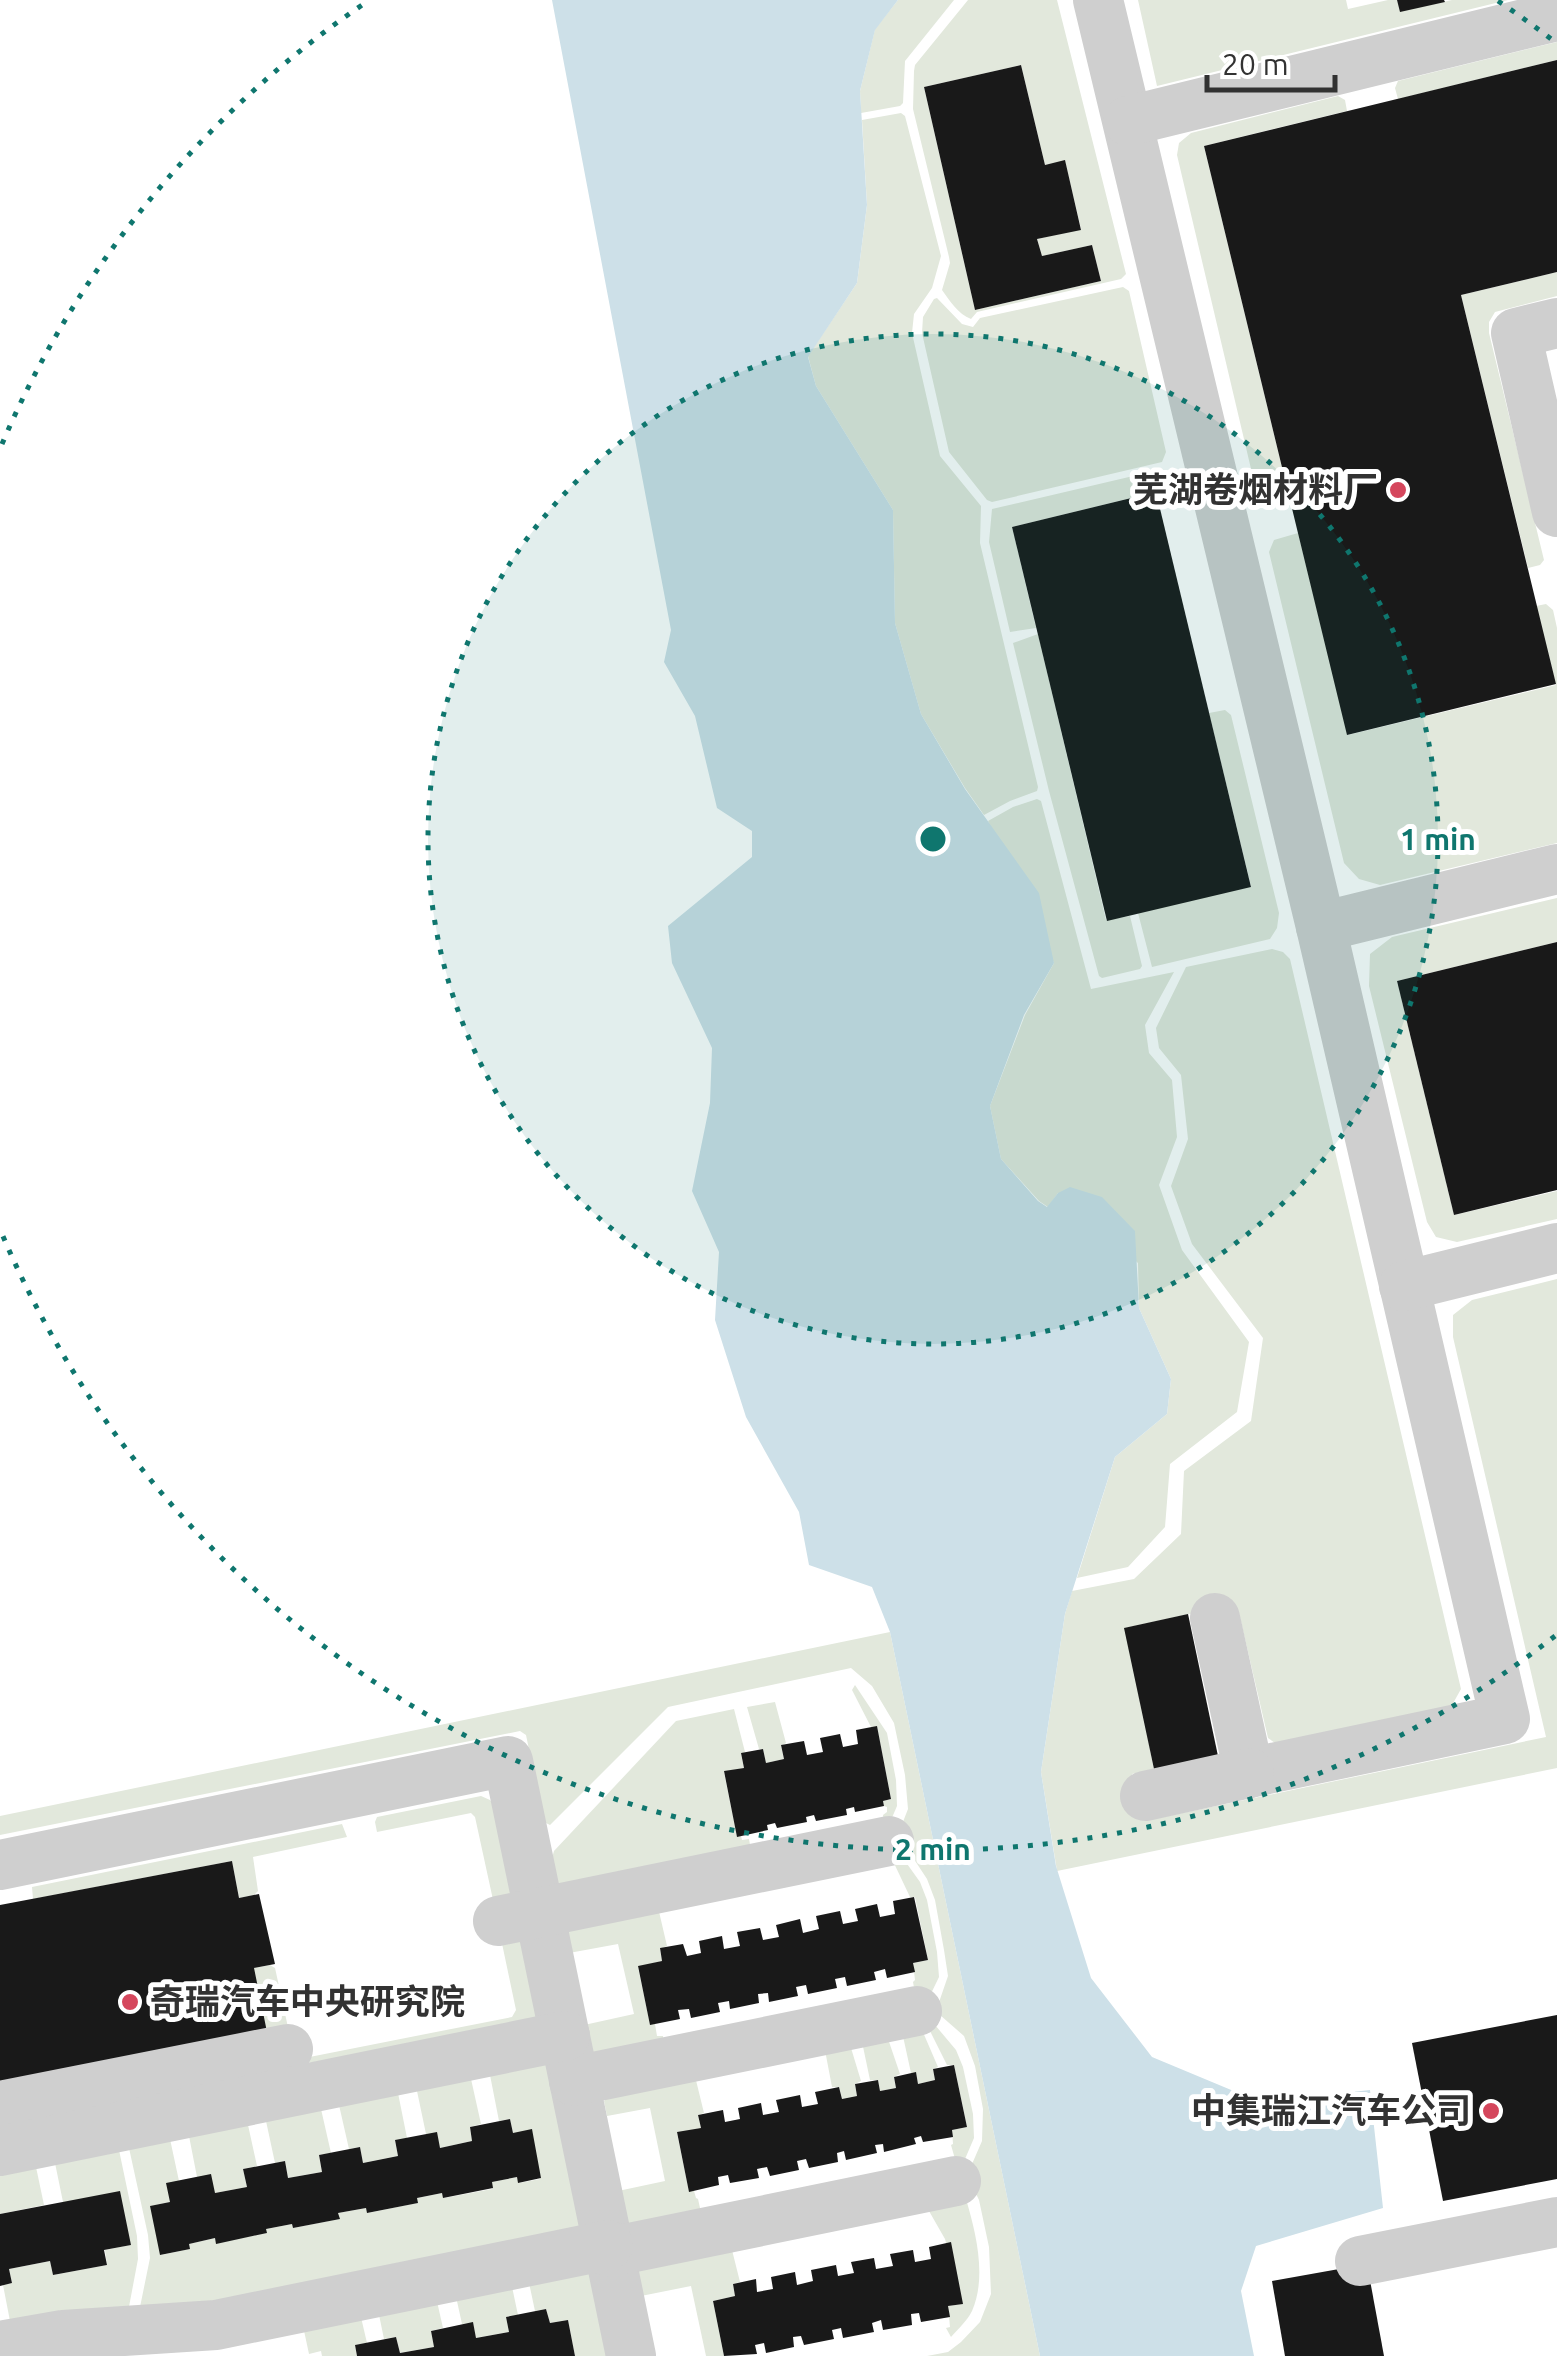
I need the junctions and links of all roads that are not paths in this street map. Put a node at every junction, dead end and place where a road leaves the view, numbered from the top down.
1 (1098, 0) edge
2 (1557, 16) edge
3 (1128, 121) junction
4 (1557, 323) edge
5 (1557, 512) edge
6 (1557, 869) edge
7 (1321, 926) junction
8 (1557, 1248) edge
9 (1404, 1286) junction
10 (1215, 1618) dead end
11 (1249, 1773) junction
12 (1145, 1796) dead end
13 (889, 1841) dead end
14 (0, 1864) edge
15 (519, 1917) junction
16 (918, 2012) dead end
17 (288, 2049) dead end
18 (570, 2059) junction
19 (0, 2106) edge
20 (0, 2151) edge
21 (956, 2181) dead end
22 (1557, 2222) edge
23 (609, 2248) junction
24 (1360, 2262) dead end
25 (0, 2346) edge
26 (631, 2356) edge

1 - 3 lane
2 - 3 lane
3 - 7 lane
4 - 5 lane
6 - 7 lane
7 - 9 lane
8 - 9 lane
9 - 11 lane
10 - 11 lane
11 - 12 lane
13 - 15 lane
14 - 15 lane
15 - 18 lane
16 - 18 lane
17 - 19 lane
18 - 20 lane
18 - 23 lane
21 - 23 lane
22 - 24 lane
23 - 25 lane
23 - 26 lane

